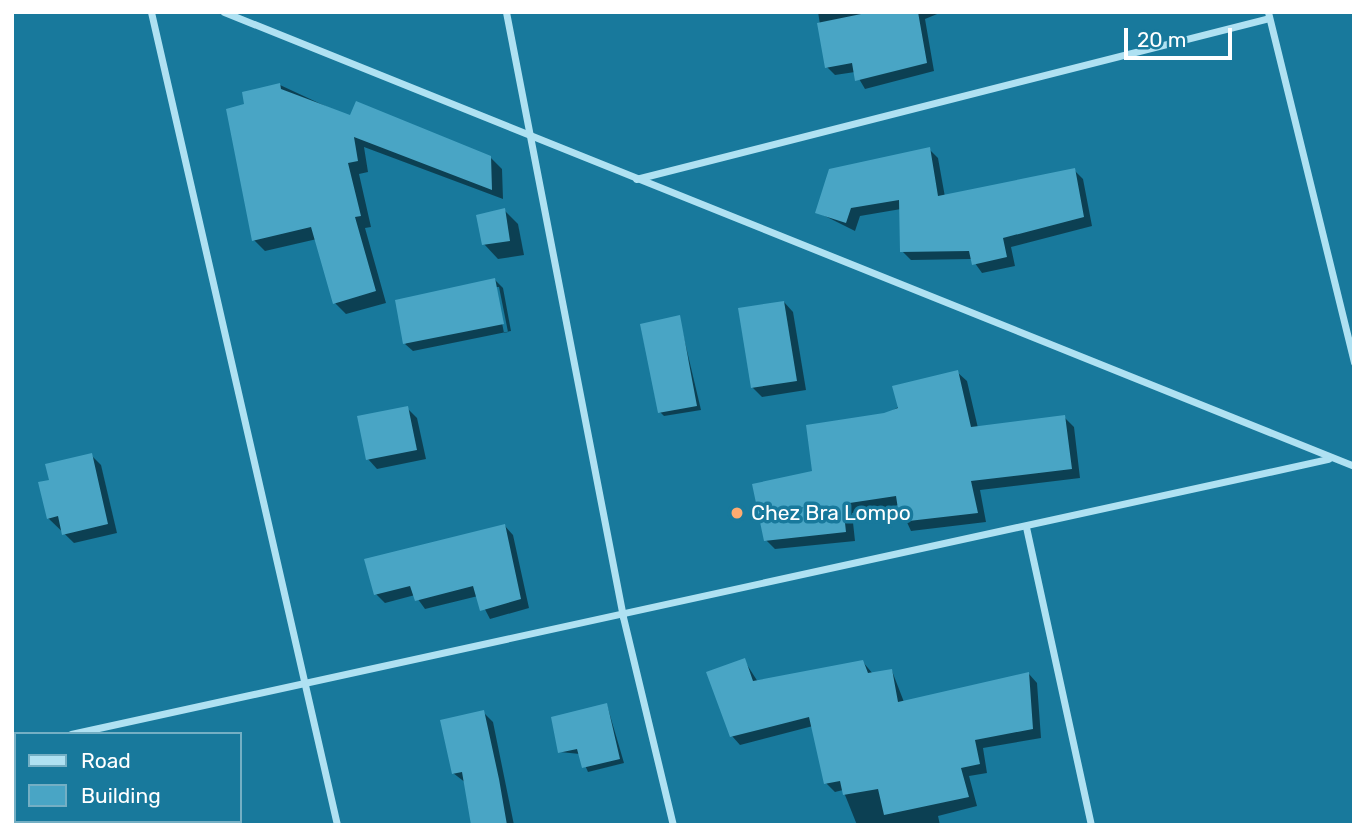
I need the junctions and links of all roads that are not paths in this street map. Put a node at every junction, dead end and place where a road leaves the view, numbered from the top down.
1 (151, 12) edge
2 (224, 12) edge
3 (506, 12) edge
4 (1269, 15) edge
5 (528, 132) junction
6 (635, 179) junction
7 (1354, 363) edge
8 (1328, 459) junction
9 (1354, 466) edge
10 (1026, 527) junction
11 (623, 617) junction
12 (303, 678) junction
13 (79, 732) edge
14 (337, 825) edge
15 (673, 825) edge
16 (1091, 825) edge

1 - 12 street
2 - 5 street
3 - 5 street
4 - 6 street
4 - 7 street
5 - 6 street
5 - 11 street
6 - 8 street
8 - 9 street
8 - 10 street
10 - 11 street
10 - 16 street
11 - 12 street
11 - 15 street
12 - 13 street
12 - 14 street

